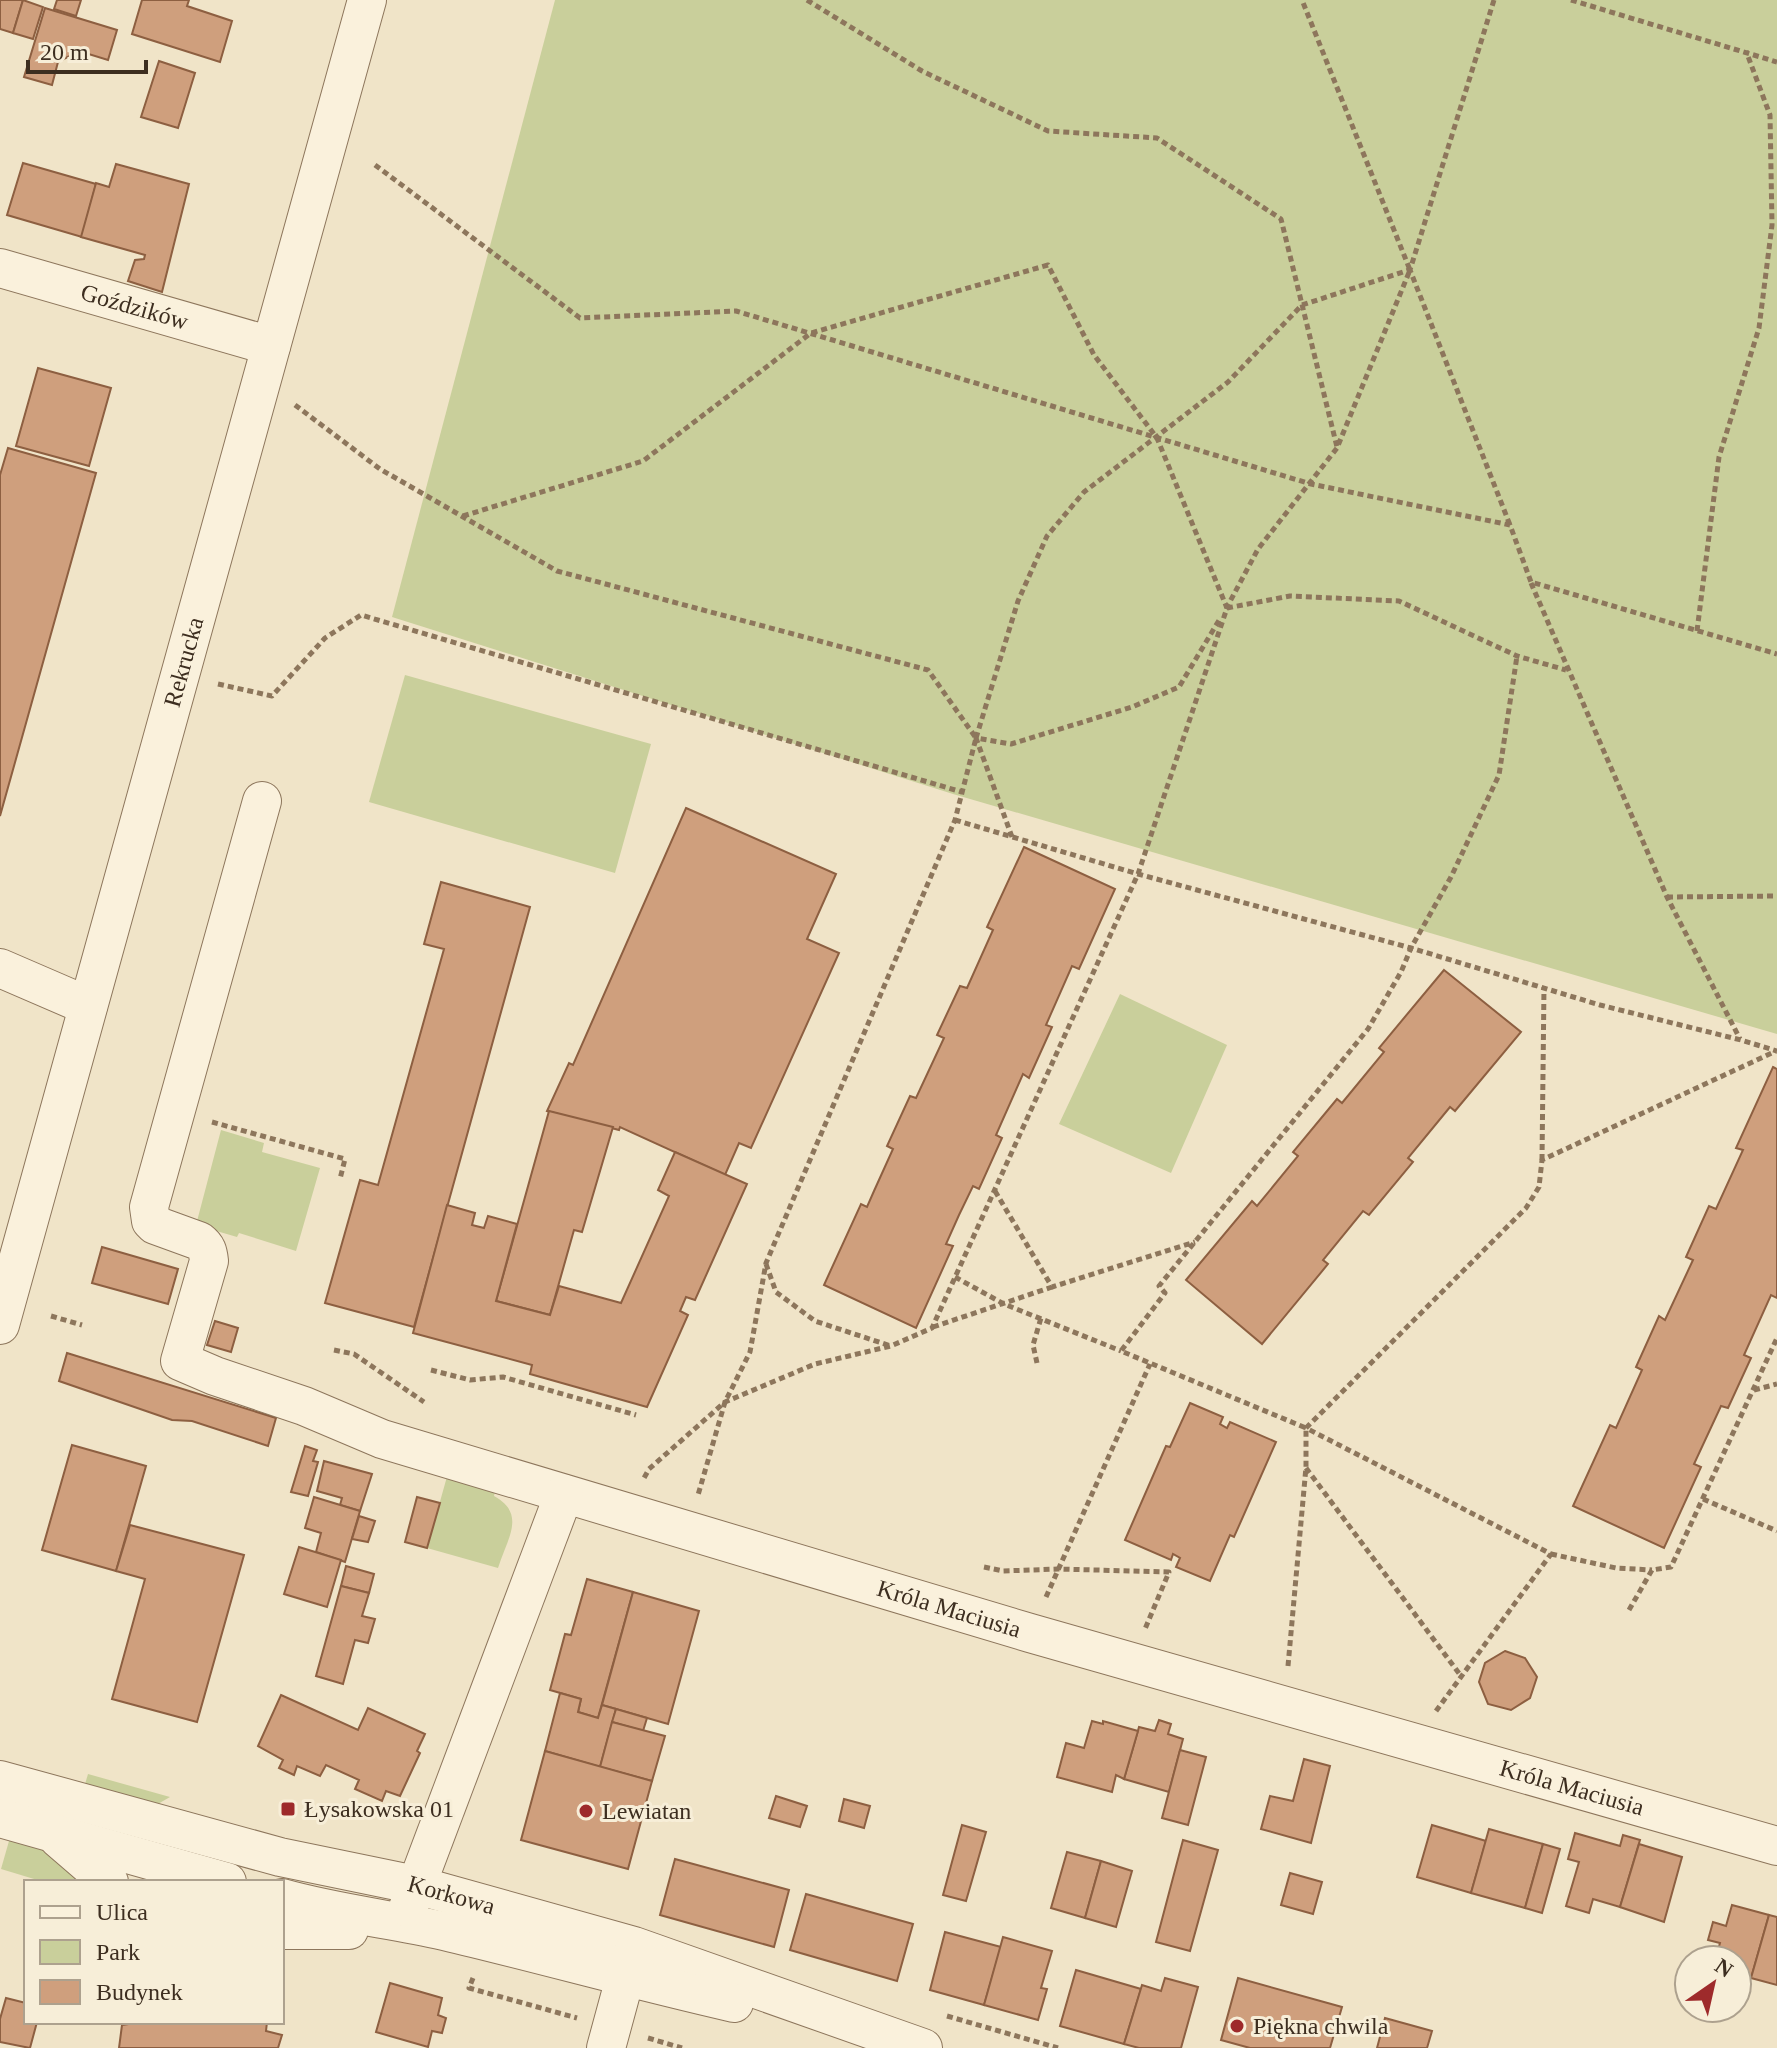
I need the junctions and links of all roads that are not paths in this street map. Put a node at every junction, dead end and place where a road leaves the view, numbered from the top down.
1 (367, 0) edge
2 (0, 268) edge
3 (266, 363) junction
4 (262, 801) dead end
5 (0, 968) edge
6 (88, 1006) junction
7 (0, 1325) edge
8 (564, 1494) junction
9 (0, 1780) edge
10 (0, 1818) edge
11 (50, 1831) junction
12 (1777, 1846) edge
13 (107, 1880) edge
14 (220, 1880) edge
15 (416, 1885) junction
16 (284, 1899) edge
17 (403, 1922) junction
18 (284, 1930) edge
19 (630, 1962) junction
20 (908, 2044) edge
21 (606, 2048) edge

1 - 3 street, Rekrucka
2 - 3 street, Goździków
3 - 6 street, Rekrucka
4 - 8 street, Króla Maciusia
5 - 6 street
6 - 7 street, Rekrucka
8 - 12 street, Króla Maciusia
8 - 15 street
9 - 15 street, Korkowa
10 - 11 street
11 - 13 street
11 - 14 street
15 - 17 street
15 - 19 street, Korkowa
16 - 17 street, Korkowa
17 - 18 street
17 - 19 street, Korkowa
19 - 20 street, Korkowa
19 - 21 street

